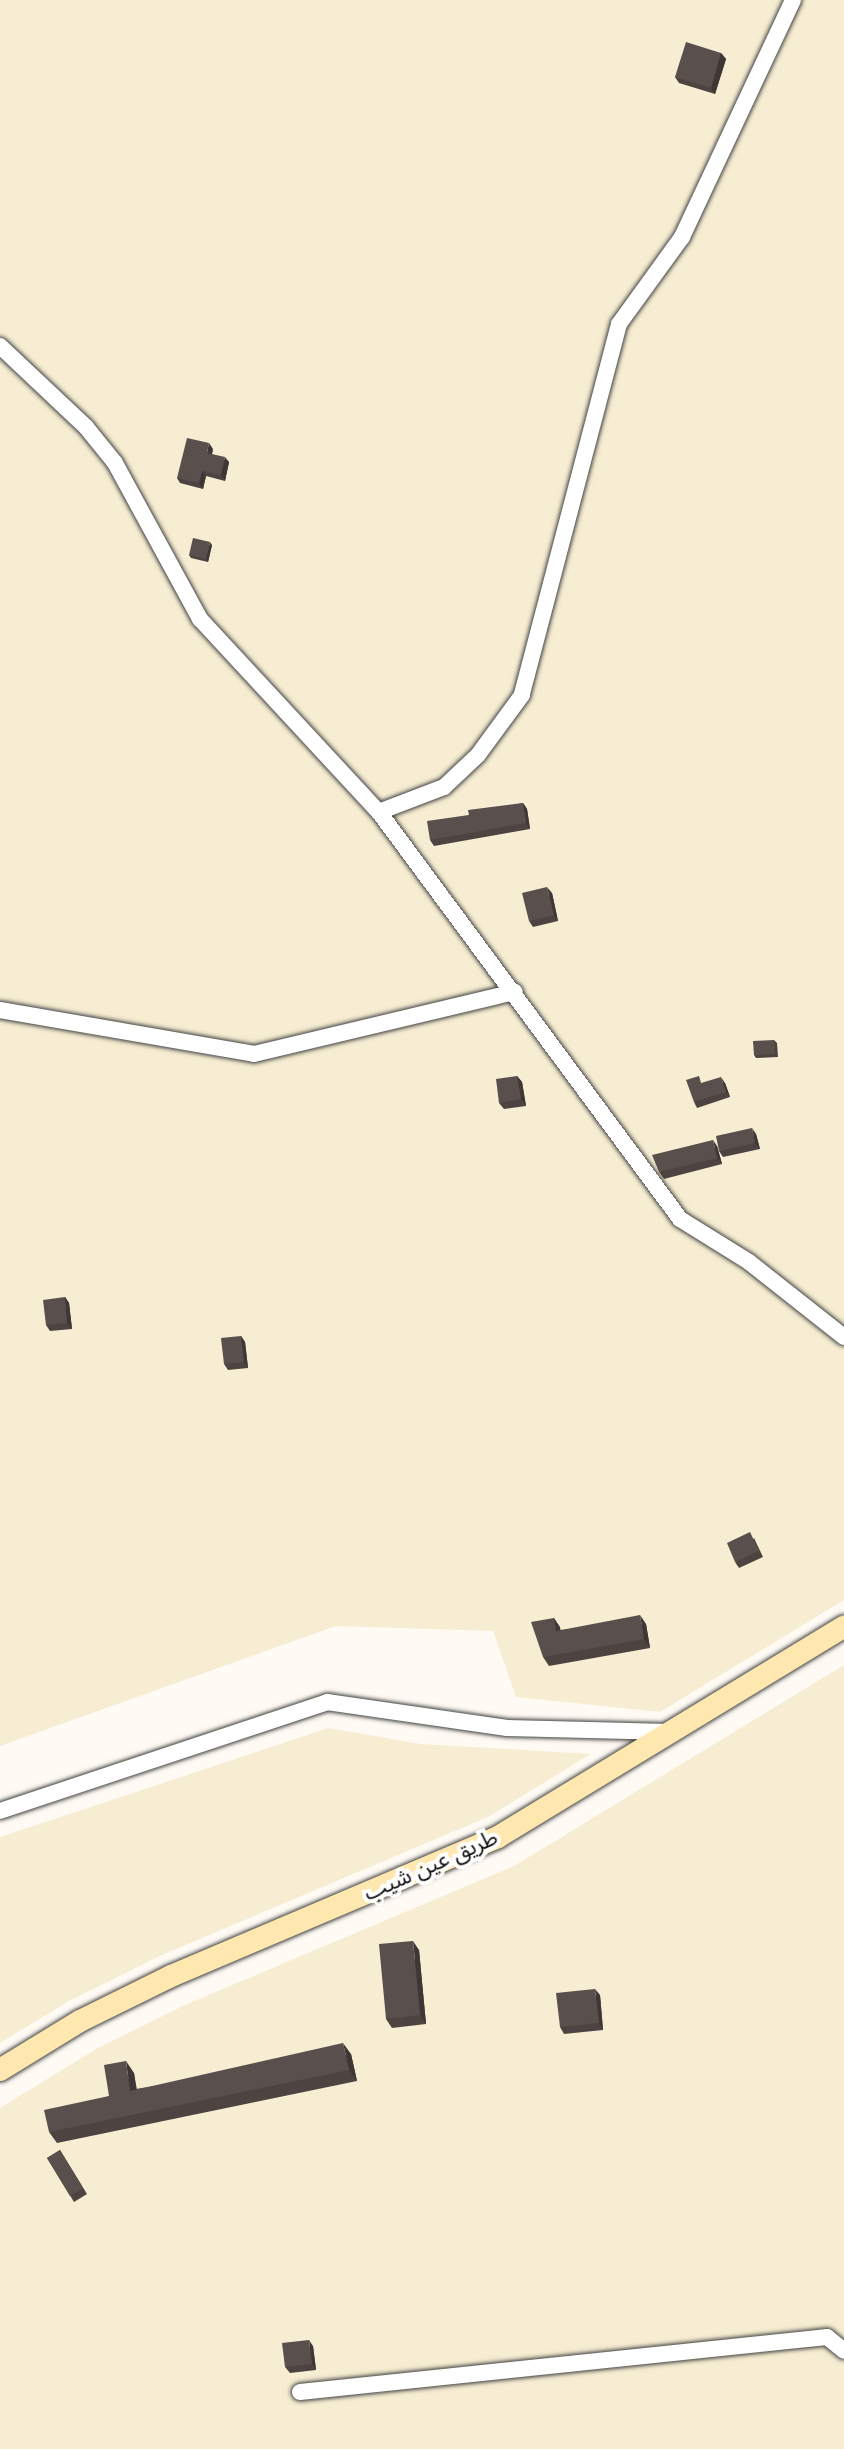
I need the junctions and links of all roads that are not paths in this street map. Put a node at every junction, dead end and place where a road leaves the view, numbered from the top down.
1 (793, 0) edge
2 (0, 346) edge
3 (379, 812) junction
4 (515, 992) junction
5 (0, 1010) edge
6 (844, 1337) edge
7 (844, 1627) edge
8 (672, 1732) junction
9 (0, 1811) edge
10 (0, 2070) edge
11 (844, 2351) edge
12 (300, 2392) dead end

1 - 3 street
2 - 3 street
3 - 4 street
4 - 5 street
4 - 6 street
7 - 8 main road, طريق عين شيب
8 - 9 street
8 - 10 main road, طريق عين شيب
11 - 12 street

